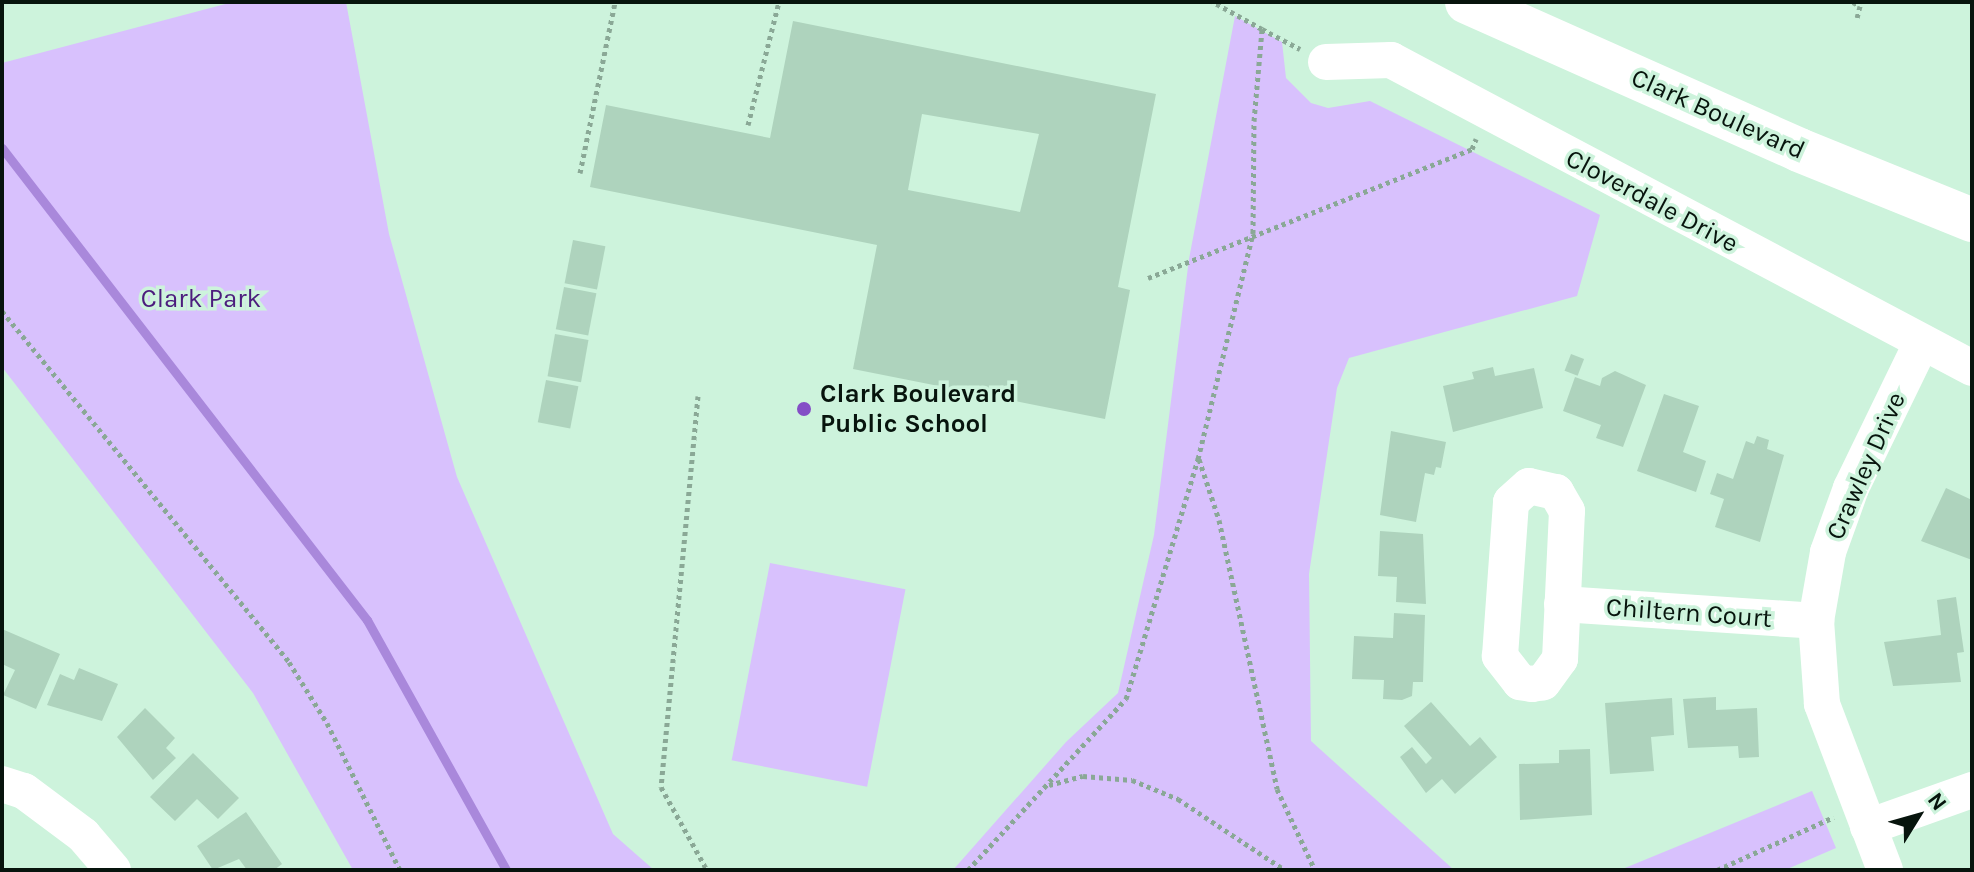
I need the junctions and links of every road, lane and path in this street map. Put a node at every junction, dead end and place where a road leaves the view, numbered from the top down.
1 (615, 2) edge
2 (779, 2) edge
3 (1213, 2) edge
4 (1467, 2) edge
5 (1853, 2) edge
6 (1861, 4) edge
7 (1857, 18) dead end
8 (1262, 29) junction
9 (1326, 62) joint
10 (1489, 115) junction
11 (748, 125) dead end
12 (580, 173) dead end
13 (1972, 220) edge
14 (1253, 233) junction
15 (1148, 278) dead end
16 (2, 311) edge
17 (1922, 342) junction
18 (1972, 368) edge
19 (698, 396) dead end
20 (1198, 459) junction
21 (1562, 604) junction
22 (1816, 621) junction
23 (2, 784) edge
24 (1049, 785) junction
25 (1972, 790) edge
26 (1864, 816) junction
27 (113, 870) edge
28 (400, 870) edge
29 (707, 870) edge
30 (968, 870) edge
31 (1285, 870) edge
32 (1315, 870) edge
33 (1717, 870) edge
34 (1885, 870) edge

1 - 12 path
2 - 11 path
3 - 8 path
4 - 13 street, Clark Boulevard
5 - 6 path
6 - 7 path
8 - 9 path
8 - 14 path
9 - 10 street, Cloverdale Drive
10 - 14 path
10 - 17 street, Cloverdale Drive
14 - 15 path
14 - 20 path
16 - 28 path
17 - 18 street, Cloverdale Drive
17 - 22 street, Crawley Drive
19 - 29 path
20 - 24 path
20 - 32 path
21 - 21 street
21 - 22 street, Chiltern Court
22 - 26 street, Crawley Drive
23 - 27 street
24 - 30 path
24 - 31 path
25 - 26 street
26 - 33 path
26 - 34 street, Crawley Drive

